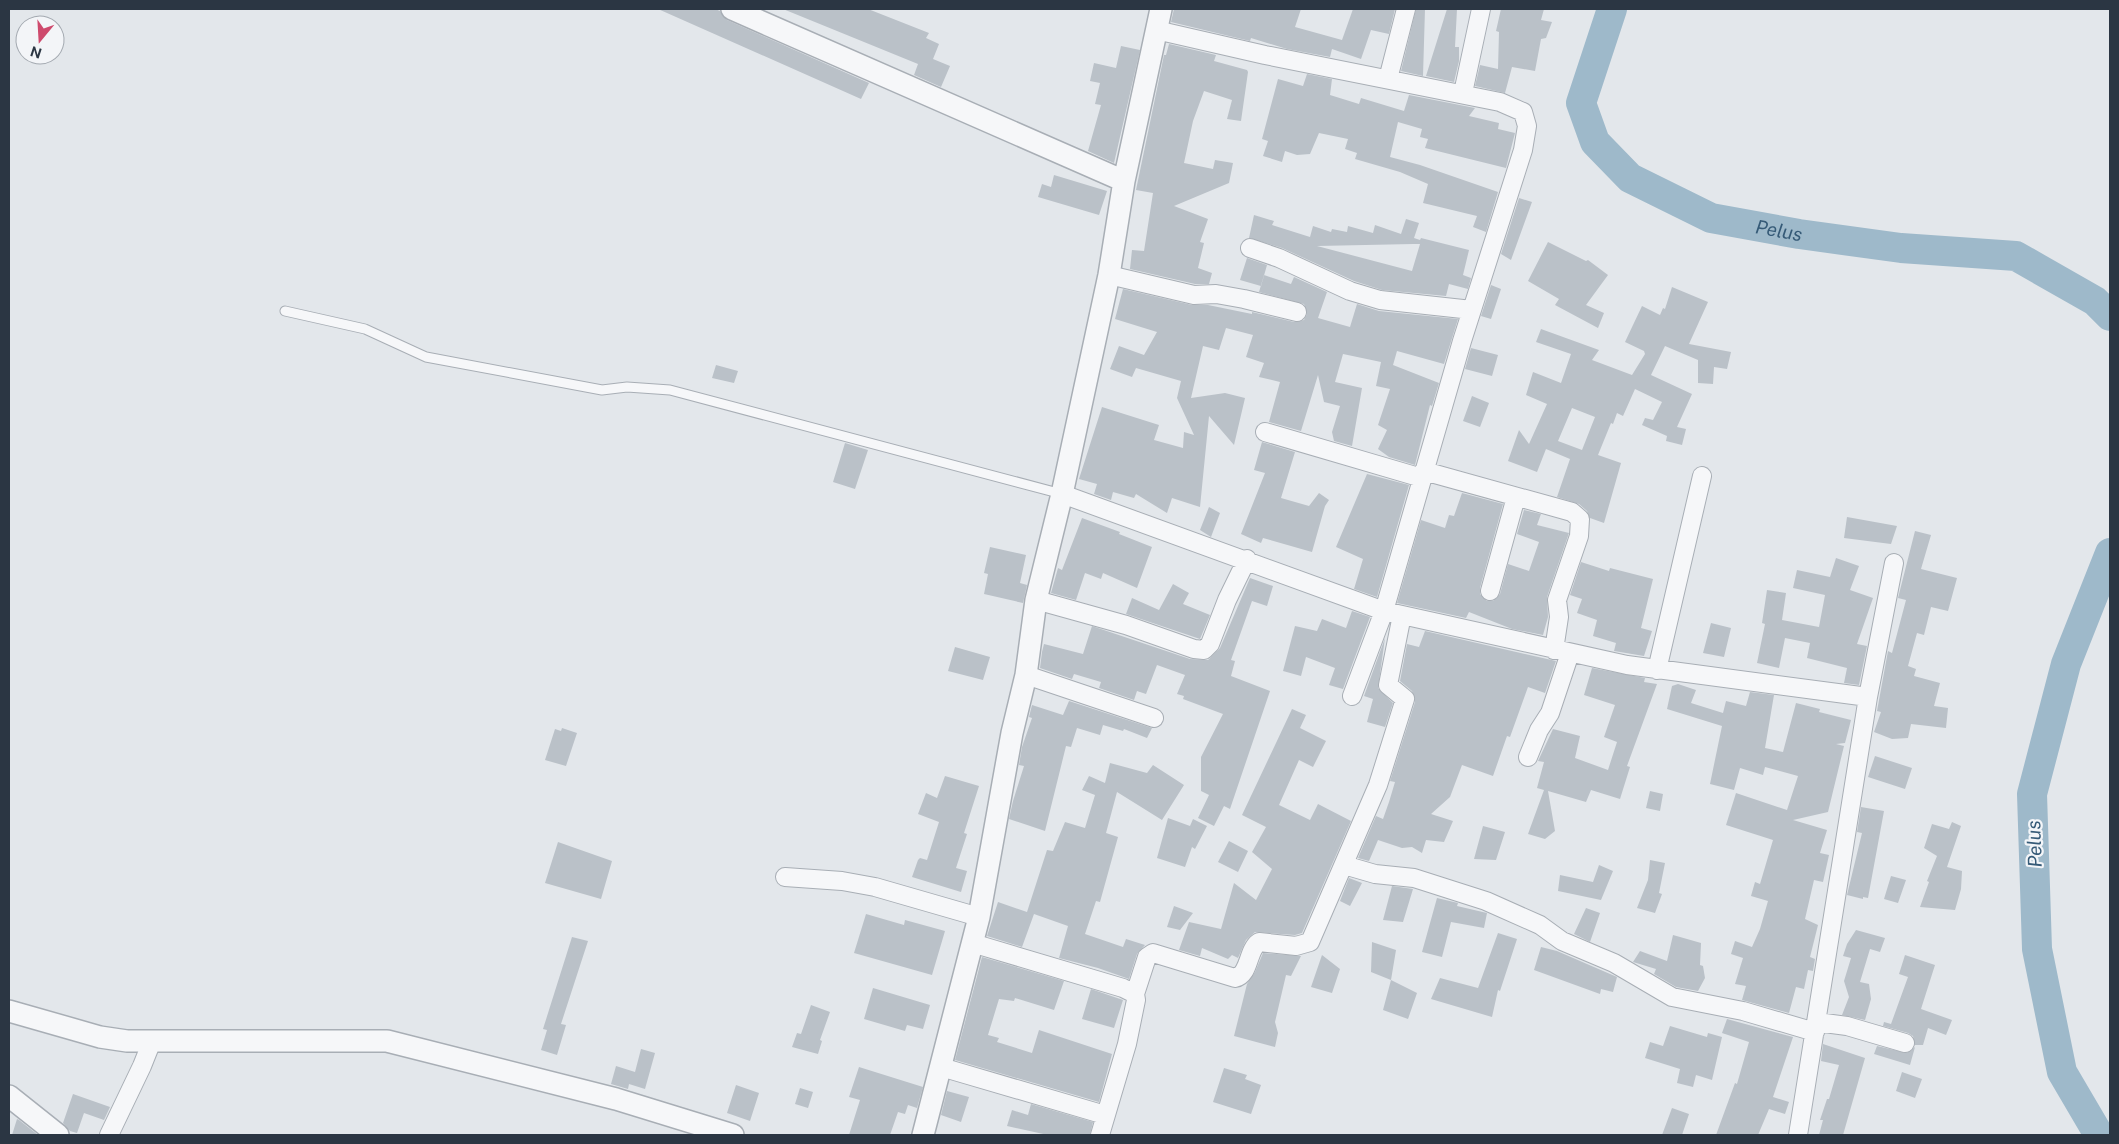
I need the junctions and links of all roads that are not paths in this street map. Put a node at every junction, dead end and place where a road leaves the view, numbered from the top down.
1 (732, 9) edge
2 (1161, 9) edge
3 (1406, 9) edge
4 (1481, 9) edge
5 (1156, 30) junction
6 (1388, 79) junction
7 (1463, 93) junction
8 (1124, 181) junction
9 (1250, 248) dead end
10 (1109, 275) junction
11 (1472, 310) junction
12 (284, 311) dead end
13 (1297, 312) dead end
14 (1265, 432) dead end
15 (1423, 475) junction
16 (1702, 476) dead end
17 (1062, 494) junction
18 (1516, 497) junction
19 (1247, 559) junction
20 (1894, 563) dead end
21 (1490, 591) dead end
22 (1036, 600) junction
23 (1384, 611) junction
24 (1402, 615) junction
25 (1562, 652) junction
26 (1657, 670) junction
27 (1026, 675) junction
28 (1352, 696) dead end
29 (1868, 697) junction
30 (1154, 718) dead end
31 (1528, 757) dead end
32 (1344, 865) junction
33 (785, 877) dead end
34 (979, 917) junction
35 (972, 943) junction
36 (1135, 994) junction
37 (9, 1011) edge
38 (1816, 1027) junction
39 (152, 1040) junction
40 (1905, 1043) dead end
41 (941, 1066) junction
42 (9, 1096) edge
43 (1105, 1115) junction
44 (58, 1135) edge
45 (109, 1135) edge
46 (733, 1135) edge
47 (923, 1135) edge
48 (1100, 1135) edge
49 (1798, 1135) edge

1 - 8 street
2 - 5 street
3 - 6 street
4 - 7 street
5 - 6 street
5 - 8 street
6 - 7 street
7 - 11 street
8 - 10 street
9 - 11 street
10 - 13 street
10 - 17 street
11 - 15 street
12 - 17 lane
14 - 15 street
15 - 18 street
15 - 23 street
16 - 26 street
17 - 19 street
17 - 22 street
18 - 21 street
18 - 25 street
19 - 22 street
19 - 23 street
20 - 29 street
22 - 27 street
23 - 24 street
23 - 28 street
24 - 25 street
24 - 32 street
25 - 26 street
25 - 31 street
26 - 29 street
27 - 30 street
27 - 34 street
29 - 38 street
32 - 36 street
32 - 38 street
33 - 34 street
34 - 35 street
35 - 36 street
35 - 41 street
36 - 43 street
37 - 39 street
38 - 40 street
38 - 49 street
39 - 45 street
39 - 46 street
41 - 43 street
41 - 47 street
42 - 44 street
43 - 48 street

